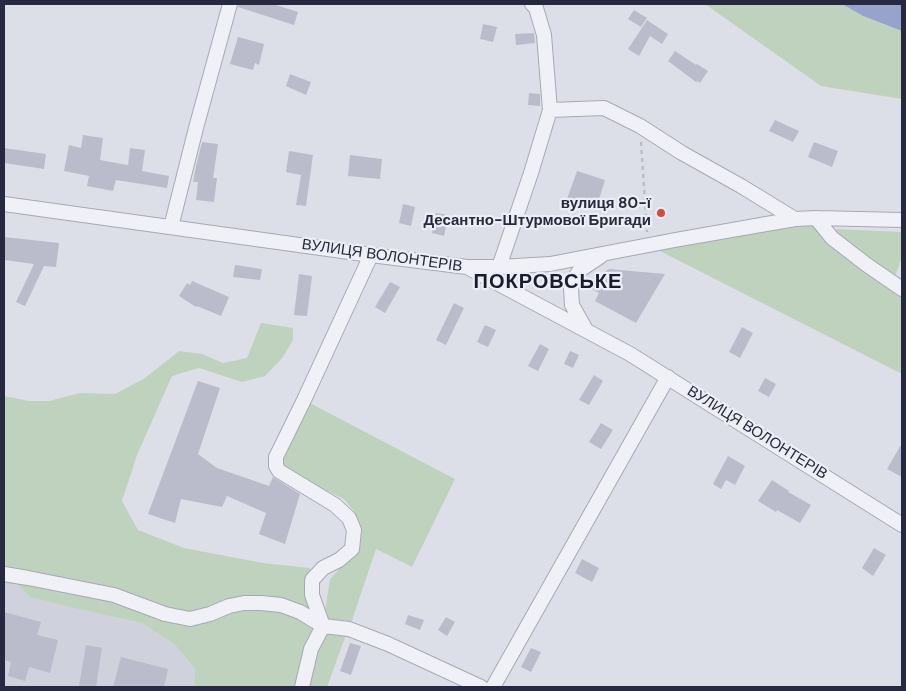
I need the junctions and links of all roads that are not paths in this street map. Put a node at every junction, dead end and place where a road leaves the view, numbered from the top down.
1 (230, 4) edge
2 (532, 4) edge
3 (550, 110) junction
4 (4, 204) edge
5 (816, 218) junction
6 (795, 219) junction
7 (902, 220) edge
8 (171, 227) junction
9 (605, 253) junction
10 (371, 255) junction
11 (468, 267) junction
12 (499, 268) junction
13 (902, 289) edge
14 (586, 330) junction
15 (668, 377) junction
16 (902, 525) edge
17 (4, 574) edge
18 (323, 626) junction
19 (302, 687) edge
20 (481, 687) edge
21 (493, 687) edge

1 - 8 street
2 - 3 street
3 - 6 street
3 - 12 street
4 - 8 street, ВУЛИЦЯ ВОЛОНТЕРІВ
5 - 6 street
5 - 7 street
5 - 13 street
6 - 9 street
8 - 10 street, ВУЛИЦЯ ВОЛОНТЕРІВ
9 - 12 street
9 - 14 street
10 - 11 street, ВУЛИЦЯ ВОЛОНТЕРІВ
10 - 18 street
11 - 12 street
11 - 14 street, ВУЛИЦЯ ВОЛОНТЕРІВ
14 - 15 street, ВУЛИЦЯ ВОЛОНТЕРІВ
15 - 16 street, ВУЛИЦЯ ВОЛОНТЕРІВ
15 - 21 street
17 - 18 street
18 - 19 street
18 - 20 street

